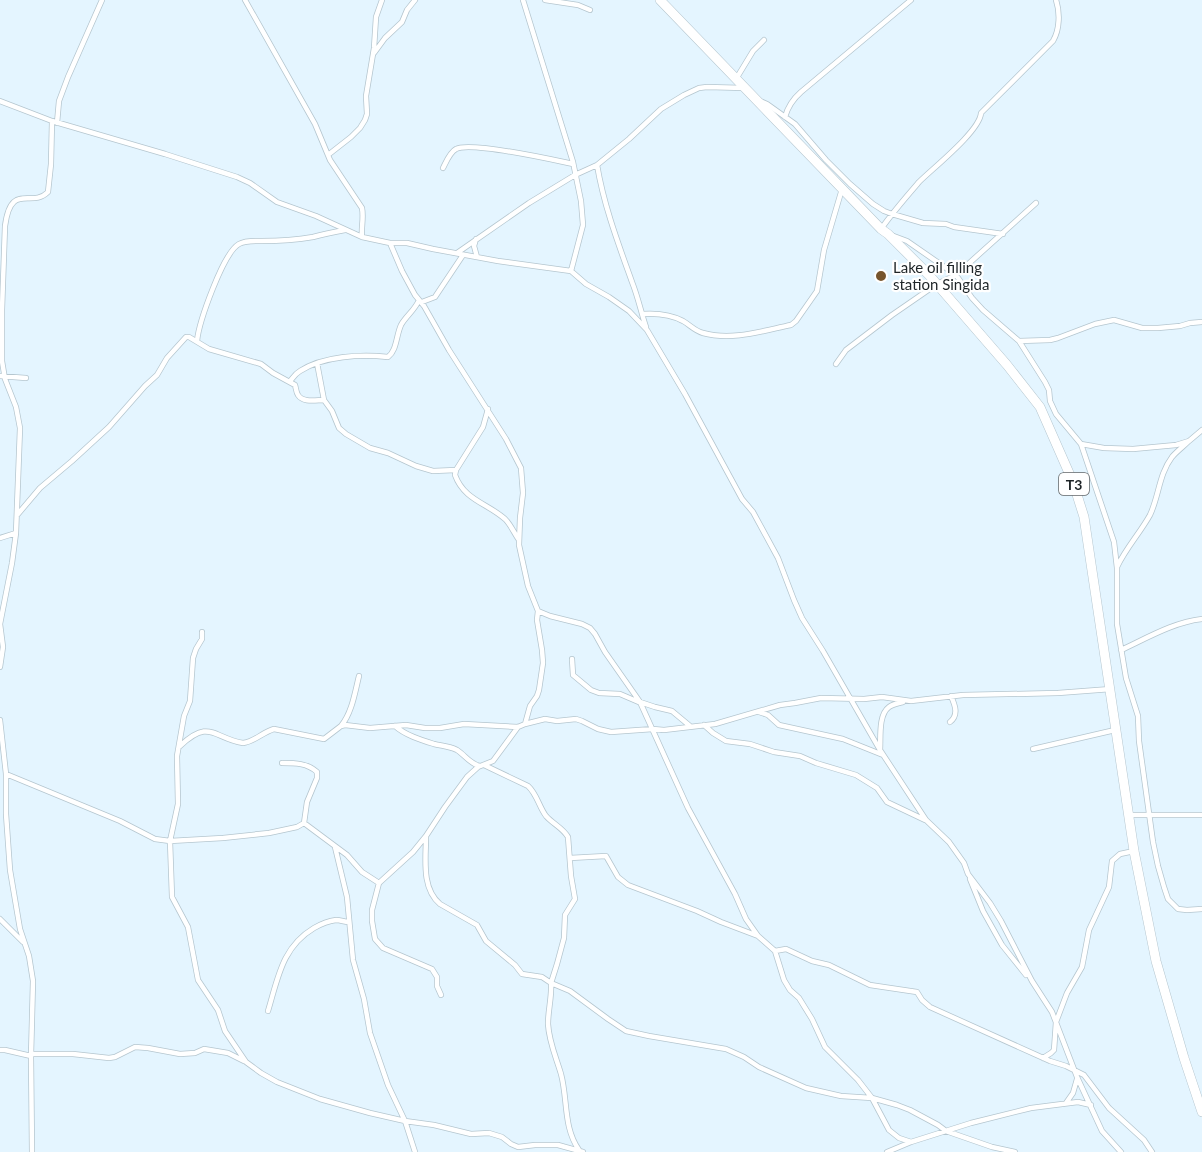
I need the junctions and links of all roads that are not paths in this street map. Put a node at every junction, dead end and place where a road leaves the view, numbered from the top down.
1 (102, 0) edge
2 (245, 0) edge
3 (382, 0) edge
4 (415, 0) edge
5 (523, 0) edge
6 (545, 0) edge
7 (660, 0) edge
8 (911, 0) edge
9 (1056, 0) edge
10 (590, 10) dead end
11 (764, 40) dead end
12 (372, 55) junction
13 (736, 78) junction
14 (744, 88) junction
15 (755, 99) junction
16 (0, 101) edge
17 (785, 117) junction
18 (54, 122) junction
19 (328, 155) junction
20 (573, 164) junction
21 (597, 165) junction
22 (443, 168) dead end
23 (575, 175) junction
24 (842, 189) junction
25 (1036, 203) dead end
26 (892, 214) junction
27 (345, 230) junction
28 (884, 232) junction
29 (1003, 234) junction
30 (362, 237) junction
31 (476, 240) junction
32 (390, 243) junction
33 (460, 254) junction
34 (477, 256) junction
35 (571, 271) junction
36 (956, 275) junction
37 (937, 284) junction
38 (420, 301) junction
39 (642, 314) junction
40 (1202, 322) edge
41 (647, 330) junction
42 (197, 341) junction
43 (1019, 341) junction
44 (317, 363) junction
45 (836, 364) dead end
46 (3, 377) edge
47 (26, 378) dead end
48 (290, 381) junction
49 (324, 400) junction
50 (488, 410) junction
51 (1202, 430) edge
52 (1189, 441) junction
53 (1081, 444) junction
54 (456, 470) junction
55 (18, 514) junction
56 (16, 533) junction
57 (0, 538) edge
58 (519, 540) junction
59 (1117, 568) junction
60 (538, 611) junction
61 (1202, 619) edge
62 (202, 632) dead end
63 (1121, 650) junction
64 (572, 659) dead end
65 (0, 667) edge
66 (359, 676) dead end
67 (1111, 689) junction
68 (951, 696) junction
69 (852, 699) junction
70 (906, 701) junction
71 (640, 702) junction
72 (758, 712) junction
73 (0, 720) edge
74 (950, 722) dead end
75 (525, 724) junction
76 (704, 725) junction
77 (341, 726) junction
78 (395, 726) junction
79 (518, 727) junction
80 (692, 727) junction
81 (653, 729) junction
82 (669, 730) junction
83 (1115, 730) junction
84 (659, 743) junction
85 (180, 746) junction
86 (1033, 749) dead end
87 (881, 753) junction
88 (282, 763) dead end
89 (482, 765) junction
90 (6, 774) junction
91 (1149, 814) junction
92 (1128, 815) junction
93 (1202, 815) edge
94 (926, 820) junction
95 (304, 823) junction
96 (426, 836) junction
97 (170, 841) junction
98 (335, 847) junction
99 (1134, 850) junction
100 (570, 858) junction
101 (968, 874) junction
102 (379, 883) junction
103 (1202, 909) edge
104 (0, 919) edge
105 (350, 922) junction
106 (758, 936) junction
107 (25, 944) junction
108 (775, 951) junction
109 (1032, 981) junction
110 (551, 982) junction
111 (441, 995) dead end
112 (268, 1011) dead end
113 (1056, 1022) junction
114 (0, 1050) edge
115 (31, 1055) junction
116 (1043, 1058) junction
117 (246, 1062) junction
118 (1077, 1074) junction
119 (872, 1098) junction
120 (1066, 1103) junction
121 (1090, 1105) junction
122 (1202, 1112) edge
123 (405, 1121) junction
124 (946, 1131) junction
125 (911, 1142) junction
126 (904, 1145) junction
127 (581, 1151) edge
128 (32, 1152) edge
129 (416, 1152) edge
130 (887, 1152) edge
131 (901, 1152) edge
132 (1015, 1152) edge
133 (1121, 1152) edge
134 (1152, 1152) edge

1 - 18 street
2 - 19 street
3 - 12 street
4 - 12 street
5 - 20 street
6 - 10 street
7 - 13 highway, T3
8 - 17 street
9 - 26 street
11 - 13 street
12 - 19 street
13 - 14 highway, T3
14 - 15 highway, T3
14 - 21 street
15 - 17 street
15 - 24 highway, T3
16 - 18 street
17 - 26 street
18 - 27 street
18 - 46 street
19 - 30 street
20 - 22 street
20 - 23 street
21 - 23 street
21 - 39 street
23 - 31 street
23 - 35 street
24 - 28 highway, T3
24 - 39 street
25 - 29 street
26 - 28 street
26 - 29 street
27 - 30 street
27 - 42 street
28 - 36 street
28 - 37 highway, T3
29 - 36 street
30 - 32 street
31 - 33 street
31 - 34 street
32 - 33 street
32 - 38 street
33 - 34 street
33 - 38 street
34 - 35 street
35 - 41 street
36 - 37 street
36 - 43 street
37 - 45 street
37 - 67 highway, T3
38 - 44 street
38 - 50 street
39 - 41 street
40 - 43 street
41 - 69 street
42 - 48 street
42 - 55 street
43 - 53 street
44 - 48 street
44 - 49 street
46 - 47 street
46 - 55 street
48 - 49 street
49 - 54 street
50 - 54 street
50 - 58 street
51 - 52 street
52 - 53 street
52 - 59 street
53 - 59 street
54 - 58 street
55 - 56 street
56 - 57 street
56 - 65 street
58 - 60 street
59 - 63 street
60 - 71 street
60 - 75 street
61 - 63 street
62 - 85 street
63 - 91 street
64 - 71 street
66 - 77 street
67 - 68 street
67 - 83 highway, T3
68 - 70 street
68 - 74 street
69 - 70 street
69 - 72 street
69 - 87 street
70 - 87 street
71 - 80 street
71 - 81 street
72 - 76 street
72 - 87 street
73 - 90 street
75 - 79 street
75 - 81 street
76 - 80 street
76 - 94 street
77 - 78 street
77 - 85 street
78 - 79 street
78 - 89 street
79 - 89 street
80 - 82 street
81 - 82 street
81 - 84 street
82 - 84 street
83 - 86 street
83 - 92 highway, T3
84 - 106 street
85 - 97 street
87 - 94 street
88 - 95 street
89 - 96 street
89 - 100 street
90 - 97 street
90 - 107 street
91 - 92 street
91 - 93 street
91 - 103 street
92 - 99 highway, T3
94 - 101 street
95 - 97 street
95 - 98 street
96 - 102 street
96 - 110 street
97 - 117 street
98 - 102 street
98 - 105 street
99 - 113 street
99 - 122 highway, T3
100 - 106 street
100 - 110 street
101 - 109 street
101 - 109 street
102 - 111 street
104 - 107 street
105 - 112 street
105 - 123 street
106 - 108 street
107 - 115 street
108 - 116 street
108 - 119 street
109 - 113 street
110 - 119 street
110 - 127 street
113 - 116 street
113 - 118 street
114 - 115 street
115 - 117 street
115 - 128 street
116 - 118 street
117 - 123 street
118 - 120 street
118 - 121 street
118 - 134 street
119 - 124 street
119 - 125 street
120 - 121 street
120 - 124 street
121 - 133 street
123 - 127 street
123 - 129 street
124 - 125 street
124 - 132 street
125 - 126 street
126 - 130 street
126 - 131 street

